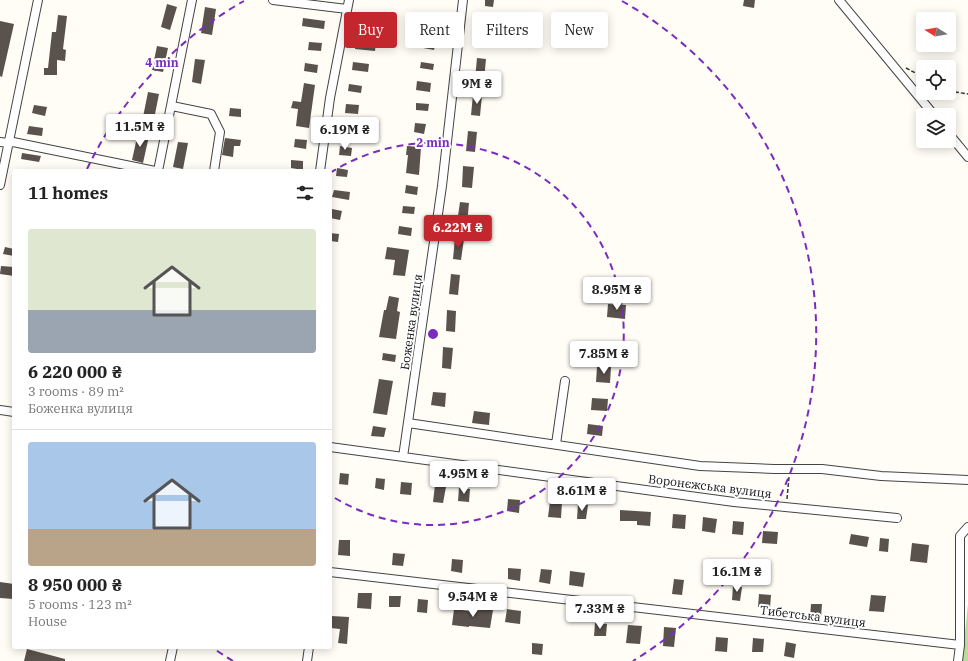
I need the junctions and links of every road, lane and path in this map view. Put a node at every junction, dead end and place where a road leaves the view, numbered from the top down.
1 (38, 0) edge
2 (192, 0) edge
3 (274, 0) edge
4 (348, 0) edge
5 (463, 0) edge
6 (840, 0) edge
7 (347, 9) junction
8 (956, 93) edge
9 (968, 94) edge
10 (172, 106) junction
11 (928, 108) edge
12 (0, 142) edge
13 (956, 142) edge
14 (9, 143) junction
15 (968, 157) edge
16 (145, 169) edge
17 (158, 169) edge
18 (214, 169) edge
19 (320, 169) edge
20 (0, 186) edge
21 (564, 382) dead end
22 (0, 410) edge
23 (12, 412) edge
24 (408, 423) junction
25 (556, 444) junction
26 (332, 447) edge
27 (404, 457) junction
28 (790, 469) junction
29 (968, 480) edge
30 (786, 507) junction
31 (897, 518) dead end
32 (968, 527) edge
33 (332, 572) edge
34 (960, 645) junction
35 (173, 649) edge
36 (309, 649) edge
37 (170, 661) edge
38 (307, 661) edge
39 (958, 661) edge

1 - 14 street
2 - 10 street
3 - 7 street
4 - 7 street
5 - 24 street, Боженка вулиця
6 - 11 street
7 - 19 street
8 - 9 path
10 - 17 street
10 - 18 street
12 - 14 street
13 - 15 street
14 - 16 street
14 - 20 street
21 - 25 street
22 - 23 street
24 - 25 street
24 - 27 street, Боженка вулиця
25 - 28 street
26 - 27 street, Воронєжська вулиця
27 - 30 street, Воронєжська вулиця
28 - 29 street
28 - 30 path
30 - 31 street, Воронєжська вулиця
32 - 34 street
33 - 34 street, Тибетська вулиця
34 - 39 street
35 - 37 street
36 - 38 street

